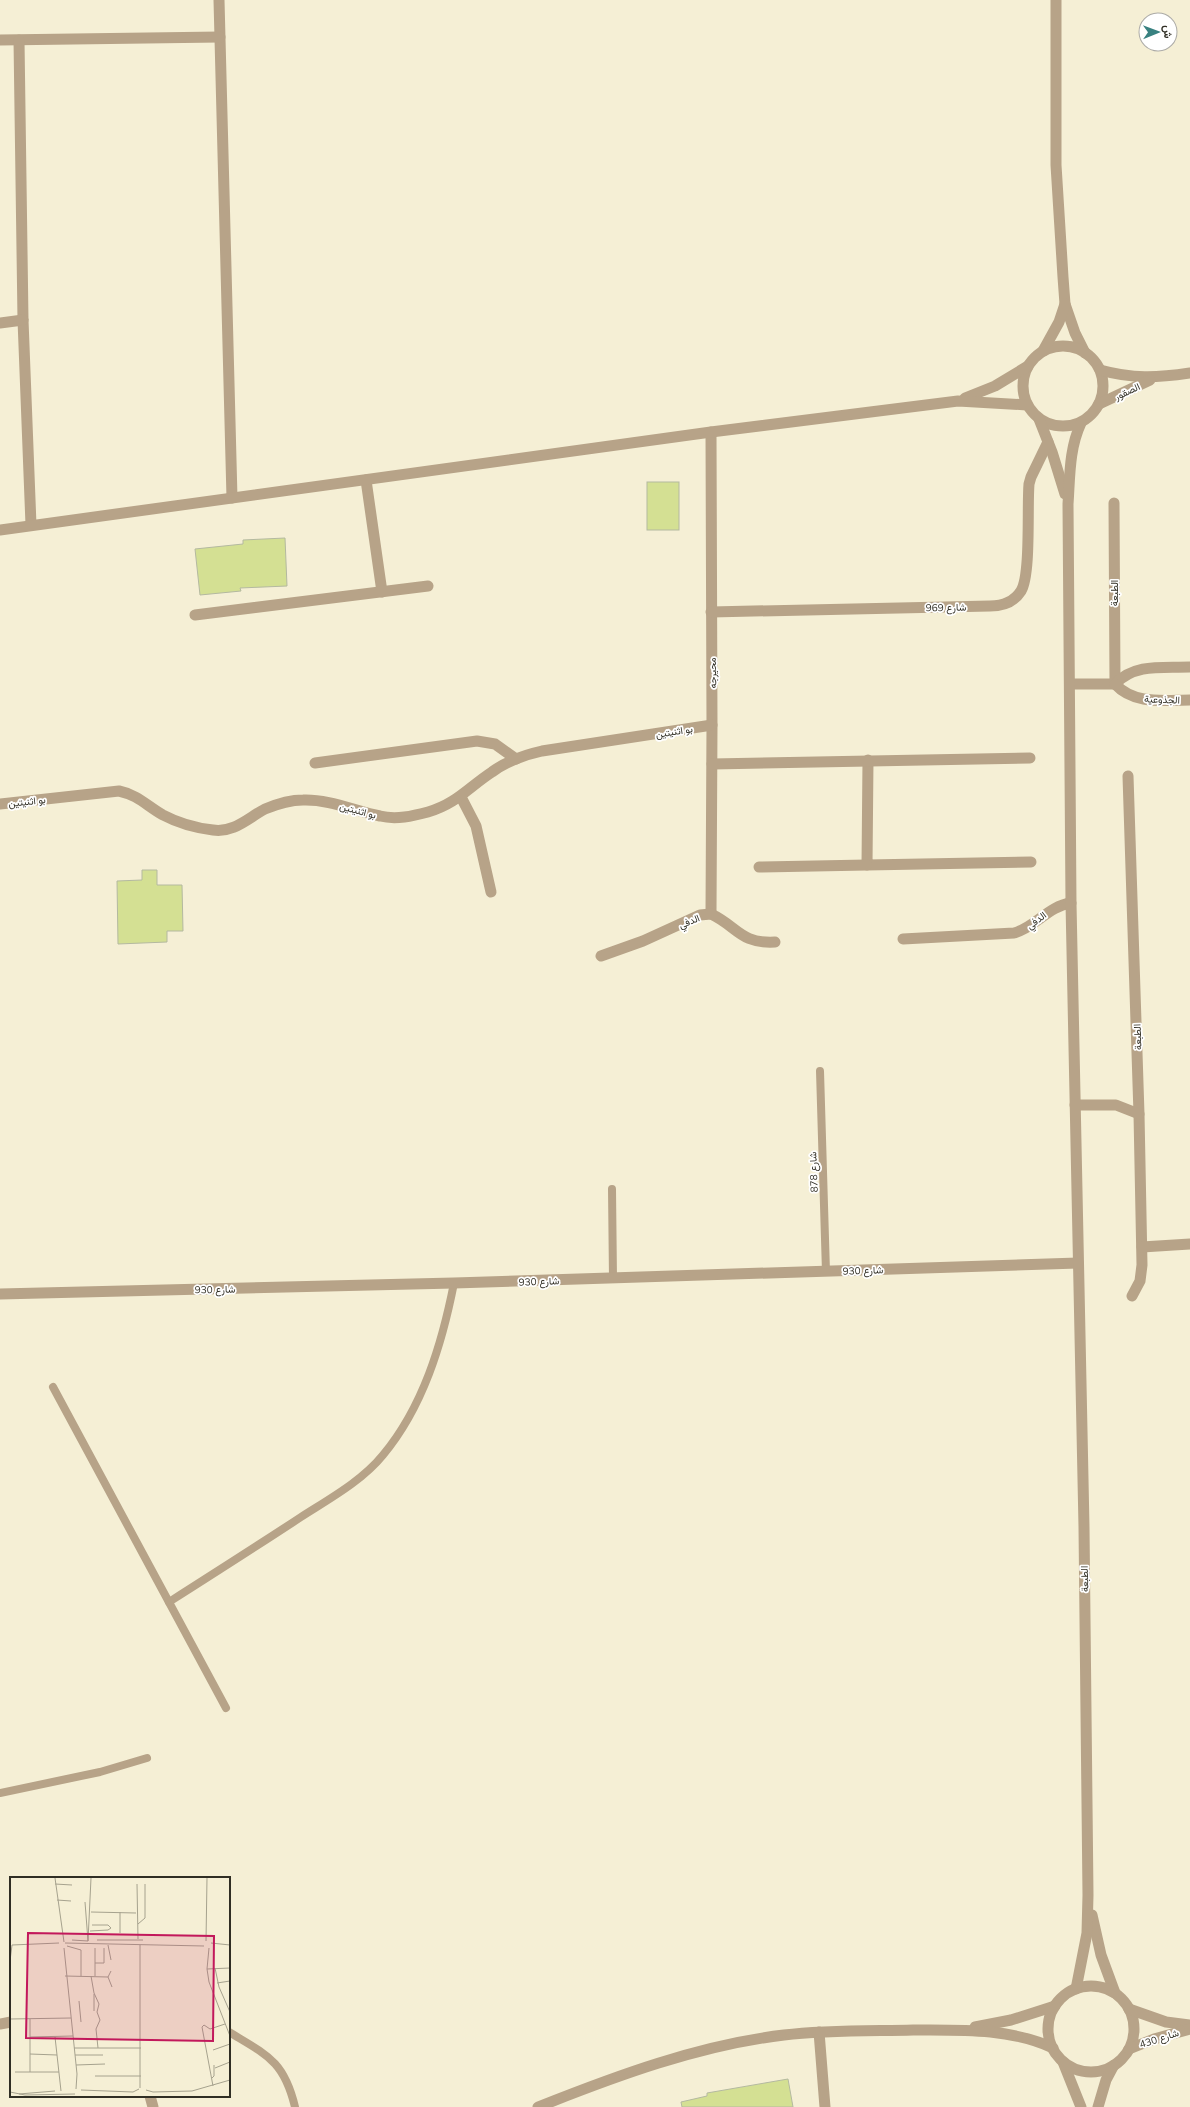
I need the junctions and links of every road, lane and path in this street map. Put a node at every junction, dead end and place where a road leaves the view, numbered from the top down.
1 (219, 0) edge
2 (1056, 0) edge
3 (220, 37) junction
4 (0, 40) edge
5 (19, 40) junction
6 (1065, 304) junction
7 (23, 320) junction
8 (0, 324) edge
9 (1043, 351) junction
10 (1086, 353) junction
11 (1028, 366) junction
12 (1100, 370) junction
13 (1190, 373) edge
14 (1154, 378) junction
15 (958, 401) junction
16 (1099, 404) junction
17 (1027, 405) junction
18 (1039, 419) junction
19 (1081, 423) junction
20 (711, 432) junction
21 (1048, 442) junction
22 (366, 480) junction
23 (232, 498) junction
24 (1114, 503) dead end
25 (1068, 504) junction
26 (31, 526) junction
27 (0, 530) edge
28 (428, 586) dead end
29 (382, 592) junction
30 (711, 612) junction
31 (195, 615) dead end
32 (1190, 667) edge
33 (1070, 684) junction
34 (1115, 684) junction
35 (1190, 700) edge
36 (712, 725) junction
37 (1030, 758) dead end
38 (516, 759) junction
39 (868, 760) junction
40 (315, 763) dead end
41 (712, 764) junction
42 (1128, 776) dead end
43 (461, 797) junction
44 (0, 804) edge
45 (1031, 862) dead end
46 (867, 865) junction
47 (759, 867) dead end
48 (491, 892) dead end
49 (1071, 903) junction
50 (711, 914) junction
51 (903, 939) dead end
52 (775, 942) dead end
53 (601, 956) dead end
54 (820, 1071) dead end
55 (1075, 1105) junction
56 (1139, 1114) junction
57 (612, 1189) dead end
58 (1190, 1244) edge
59 (1142, 1247) junction
60 (1078, 1263) junction
61 (826, 1272) junction
62 (613, 1278) junction
63 (454, 1283) junction
64 (0, 1294) edge
65 (1132, 1296) dead end
66 (53, 1387) dead end
67 (169, 1602) junction
68 (226, 1708) dead end
69 (147, 1758) dead end
70 (0, 1793) edge
71 (1088, 1895) junction
72 (1076, 1989) junction
73 (1116, 1993) junction
74 (1055, 2006) junction
75 (1129, 2009) junction
76 (10, 2022) edge
77 (0, 2024) edge
78 (1190, 2025) edge
79 (1190, 2029) edge
80 (961, 2030) junction
81 (819, 2032) junction
82 (230, 2033) edge
83 (1053, 2048) junction
84 (1129, 2049) junction
85 (1063, 2062) junction
86 (1114, 2065) junction
87 (150, 2097) edge
88 (153, 2107) edge
89 (295, 2107) edge
90 (538, 2107) edge
91 (825, 2107) edge
92 (1081, 2107) edge
93 (1098, 2107) edge

1 - 3 street
2 - 6 street
3 - 5 street
3 - 23 street
4 - 5 street
5 - 7 street
6 - 9 street
6 - 10 street
7 - 8 street
7 - 26 street
9 - 10 street
9 - 11 street
10 - 12 street
11 - 15 street
11 - 17 street
12 - 14 street, الصقور
12 - 16 street
13 - 14 street, الصقور
14 - 16 street, الصقور
15 - 17 street
15 - 20 street
16 - 19 street
17 - 18 street
18 - 19 street
18 - 21 street
19 - 25 street
20 - 22 street
20 - 30 street, محيرجه
21 - 25 street
21 - 30 street, شارع 969
22 - 23 street
22 - 29 street
23 - 26 street
24 - 34 street, الطبعة
25 - 33 street, الطبعة
26 - 27 street
28 - 29 street
29 - 31 street
30 - 36 street, محيرجه
32 - 34 street
33 - 34 street
33 - 49 street, الطبعة
34 - 35 street, الجذوعية
36 - 38 street, بو اثنيتين
36 - 41 street, محيرجه
37 - 39 street
38 - 40 street
38 - 43 street, بو اثنيتين
39 - 41 street
39 - 46 street
41 - 50 street, محيرجه
42 - 56 street, الطبعة
43 - 44 street, بو اثنيتين
43 - 48 street
45 - 46 street
46 - 47 street
49 - 51 street, الدفي
49 - 55 street, الطبعة
50 - 52 street, الدفي
50 - 53 street, الدفي
54 - 61 lane, شارع 878
55 - 56 street
55 - 60 street, الطبعة
56 - 59 street, الطبعة
57 - 62 lane
58 - 59 street
59 - 65 street, الطبعة
60 - 61 street, شارع 930
60 - 71 street, الطبعة
61 - 62 street, شارع 930
62 - 63 street, شارع 930
63 - 64 street, شارع 930
63 - 67 lane
66 - 67 lane
67 - 68 lane
69 - 70 lane
71 - 72 street
71 - 73 street
72 - 73 street
72 - 74 street
73 - 75 street
74 - 80 street
74 - 83 street
75 - 78 street, شارع 430
75 - 84 street
76 - 77 street
79 - 84 street, شارع 430
80 - 81 street
80 - 83 street
81 - 90 street
81 - 91 street
82 - 89 lane
83 - 85 street
84 - 86 street
85 - 86 street
85 - 92 street
86 - 93 street
87 - 88 street

